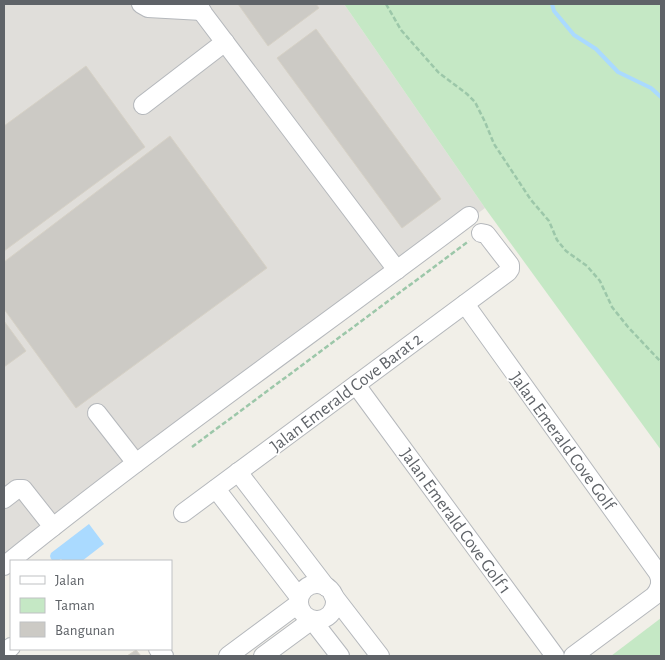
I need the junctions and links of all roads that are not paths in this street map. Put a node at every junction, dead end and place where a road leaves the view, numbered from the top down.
1 (141, 4) edge
2 (199, 7) edge
3 (225, 42) junction
4 (143, 105) dead end
5 (469, 216) dead end
6 (481, 233) road end
7 (397, 270) junction
8 (465, 304) junction
9 (356, 385) junction
10 (97, 413) dead end
11 (136, 463) junction
12 (238, 472) junction
13 (216, 489) junction
14 (4, 499) edge
15 (183, 513) dead end
16 (53, 527) junction
17 (12, 560) edge
18 (660, 579) edge
19 (330, 591) junction
20 (299, 601) junction
21 (312, 620) junction
22 (228, 656) edge
23 (263, 656) edge
24 (340, 656) edge
25 (380, 656) edge
26 (555, 656) edge
27 (573, 656) edge

1 - 2 street
2 - 3 street
3 - 4 street
3 - 7 street
5 - 7 street
6 - 8 street, Jalan Emerald Cove Barat 2
7 - 11 street
8 - 9 street, Jalan Emerald Cove Barat 2
8 - 18 street, Jalan Emerald Cove Golf
9 - 12 street, Jalan Emerald Cove Barat 2
9 - 26 street, Jalan Emerald Cove Golf 1
10 - 11 street
11 - 16 street
12 - 13 street, Jalan Emerald Cove Barat 2
12 - 19 street
13 - 15 street, Jalan Emerald Cove Barat 2
13 - 20 street
14 - 16 street
16 - 17 street
18 - 27 street
19 - 20 street
19 - 21 street
19 - 25 street
20 - 21 street
20 - 22 street
21 - 23 street
21 - 24 street

